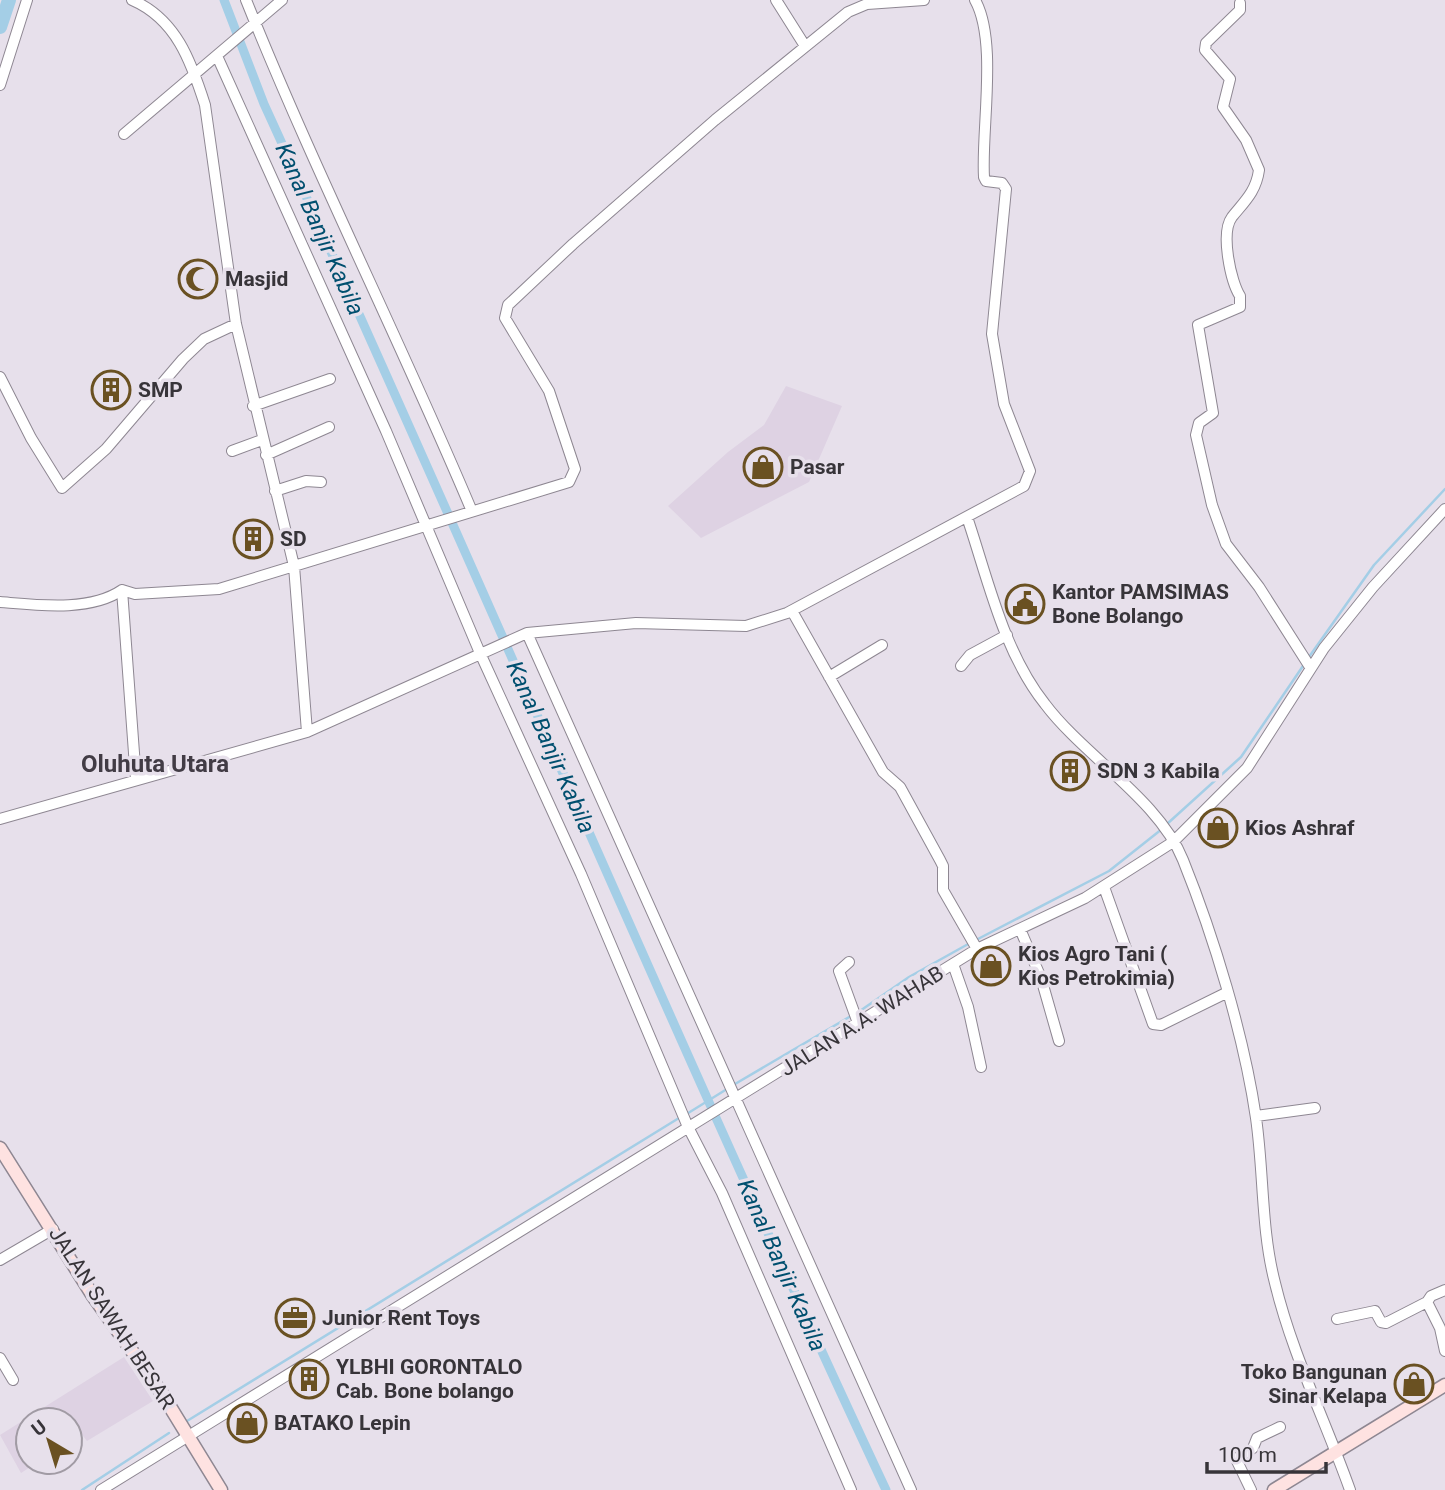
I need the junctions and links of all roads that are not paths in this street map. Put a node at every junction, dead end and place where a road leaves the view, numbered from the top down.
1 (27, 0) edge
2 (132, 0) edge
3 (246, 0) edge
4 (282, 0) edge
5 (776, 0) edge
6 (924, 0) edge
7 (975, 0) edge
8 (1240, 3) dead end
9 (255, 24) junction
10 (805, 46) junction
11 (219, 54) junction
12 (194, 73) junction
13 (0, 85) edge
14 (124, 134) dead end
15 (236, 324) junction
16 (0, 377) edge
17 (330, 379) dead end
18 (253, 406) junction
19 (329, 428) dead end
20 (262, 440) junction
21 (232, 451) dead end
22 (266, 455) junction
23 (321, 482) dead end
24 (275, 491) junction
25 (1445, 509) edge
26 (466, 511) junction
27 (967, 517) junction
28 (426, 523) junction
29 (294, 566) junction
30 (122, 590) junction
31 (0, 602) edge
32 (792, 611) junction
33 (524, 634) junction
34 (1007, 635) junction
35 (882, 645) dead end
36 (483, 651) junction
37 (1308, 663) junction
38 (961, 666) dead end
39 (828, 677) junction
40 (307, 732) junction
41 (136, 780) junction
42 (0, 818) edge
43 (1170, 838) junction
44 (1104, 887) junction
45 (1020, 929) junction
46 (975, 944) junction
47 (849, 962) dead end
48 (953, 964) junction
49 (1226, 993) junction
50 (856, 1016) junction
51 (1059, 1041) dead end
52 (981, 1067) dead end
53 (730, 1102) junction
54 (1315, 1108) dead end
55 (1255, 1116) junction
56 (691, 1125) junction
57 (0, 1148) edge
58 (53, 1229) junction
59 (0, 1261) edge
60 (1445, 1290) edge
61 (1427, 1303) junction
62 (1337, 1319) dead end
63 (1445, 1352) edge
64 (0, 1357) edge
65 (13, 1380) dead end
66 (1445, 1385) edge
67 (1280, 1427) dead end
68 (187, 1435) junction
69 (1333, 1452) junction
70 (1278, 1489) edge
71 (101, 1490) edge
72 (221, 1490) edge
73 (851, 1490) edge
74 (911, 1490) edge
75 (1251, 1490) edge
76 (1350, 1490) edge

1 - 13 street
2 - 12 street
3 - 9 street
4 - 9 street
5 - 10 street
6 - 10 street
7 - 27 street
8 - 37 street
9 - 11 street
9 - 26 street
10 - 26 street
11 - 12 street
11 - 28 street
12 - 14 street
12 - 15 street
15 - 16 street
15 - 18 street
17 - 18 street
18 - 20 street
19 - 22 street
20 - 21 street
20 - 22 street
22 - 24 street
23 - 24 street
24 - 29 street
25 - 37 street, JALAN A.A. WAHAB
26 - 28 street
27 - 32 street
27 - 34 street
28 - 29 street
28 - 36 street
29 - 30 street
29 - 40 street
30 - 31 street
30 - 41 street
32 - 33 street
32 - 39 street
33 - 36 street
33 - 53 street
34 - 38 street
34 - 43 street
35 - 39 street
36 - 40 street
36 - 56 street
37 - 43 street, JALAN A.A. WAHAB
39 - 46 street
40 - 41 street
41 - 42 street
43 - 44 street, JALAN A.A. WAHAB
43 - 49 street
44 - 45 street, JALAN A.A. WAHAB
44 - 49 street
45 - 46 street, JALAN A.A. WAHAB
45 - 51 street
46 - 48 street, JALAN A.A. WAHAB
47 - 50 street
48 - 50 street, JALAN A.A. WAHAB
48 - 52 street
49 - 55 street
50 - 53 street, JALAN A.A. WAHAB
53 - 56 street, JALAN A.A. WAHAB
53 - 74 street
54 - 55 street
55 - 69 street
56 - 68 street, JALAN A.A. WAHAB
56 - 73 street
57 - 58 main road, JALAN SAWAH BESAR
58 - 59 street
58 - 68 main road, JALAN SAWAH BESAR
60 - 61 street
61 - 62 street
61 - 63 street
64 - 65 street
66 - 69 main road
67 - 75 street
68 - 71 street, JALAN A.A. WAHAB
68 - 72 main road, JALAN SAWAH BESAR
69 - 70 main road
69 - 76 street

